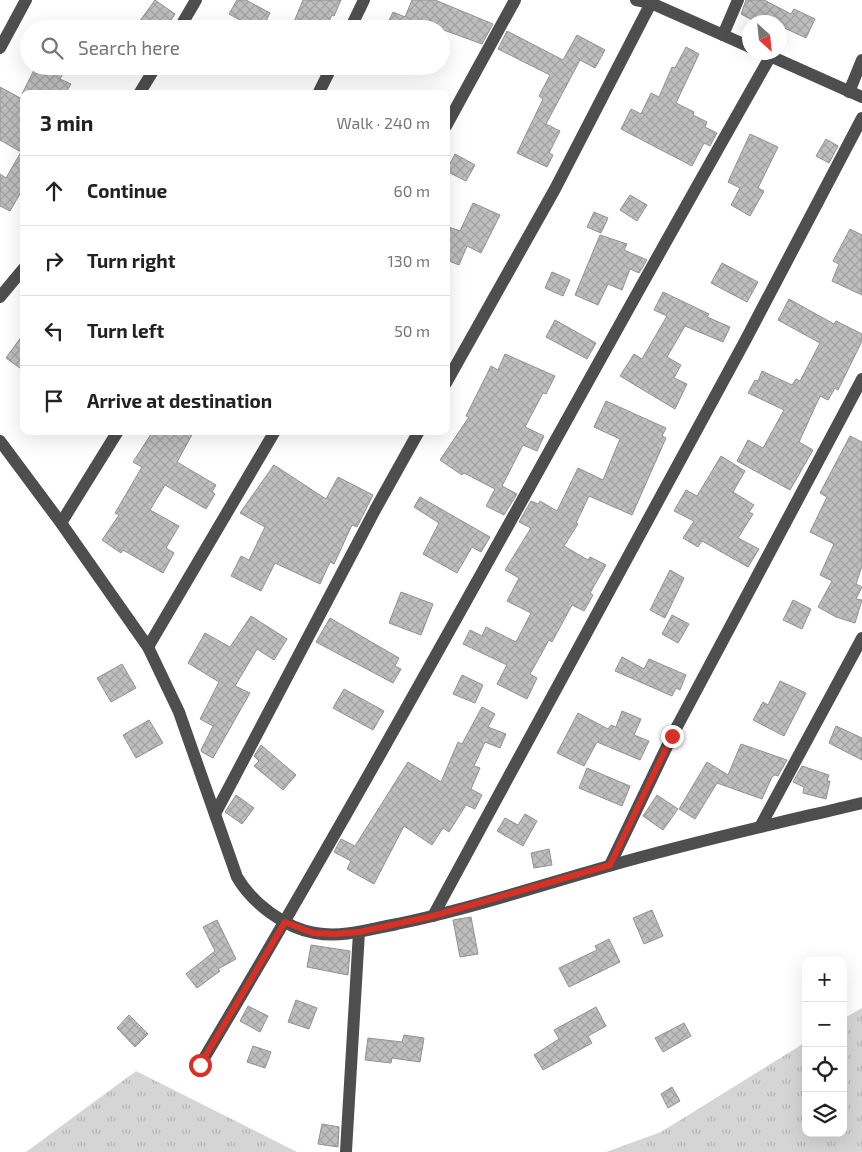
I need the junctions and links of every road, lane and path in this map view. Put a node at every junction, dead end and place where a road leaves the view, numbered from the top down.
1 (26, 0) edge
2 (196, 0) edge
3 (364, 0) edge
4 (515, 0) edge
5 (636, 0) edge
6 (738, 0) edge
7 (651, 3) junction
8 (184, 20) edge
9 (354, 20) edge
10 (723, 35) junction
11 (742, 43) edge
12 (0, 48) edge
13 (763, 60) edge
14 (779, 60) edge
15 (862, 60) edge
16 (151, 75) edge
17 (328, 75) edge
18 (142, 90) edge
19 (320, 90) edge
20 (849, 92) junction
21 (862, 97) edge
22 (862, 118) edge
23 (450, 119) edge
24 (20, 273) edge
25 (0, 297) edge
26 (450, 376) edge
27 (862, 379) edge
28 (116, 435) edge
29 (273, 435) edge
30 (417, 435) edge
31 (0, 441) edge
32 (61, 523) junction
33 (862, 638) edge
34 (148, 647) junction
35 (862, 803) edge
36 (215, 814) junction
37 (760, 827) junction
38 (610, 865) junction
39 (433, 916) junction
40 (285, 922) junction
41 (359, 932) junction
42 (200, 1065) dead end
43 (346, 1152) edge

1 - 12 street
2 - 8 street
3 - 9 street
4 - 23 street
5 - 7 street
6 - 10 street
7 - 10 street
7 - 26 street
10 - 11 street
13 - 40 street
14 - 20 street
15 - 20 street
16 - 18 street
17 - 19 street
20 - 21 street
22 - 39 street
24 - 25 street
27 - 38 street
28 - 32 street
29 - 34 street
30 - 36 street
31 - 32 street
32 - 34 street
33 - 37 street
34 - 36 street
35 - 37 street
36 - 40 street
37 - 38 street
38 - 39 street
39 - 41 street
40 - 41 street
40 - 42 street
41 - 43 street

